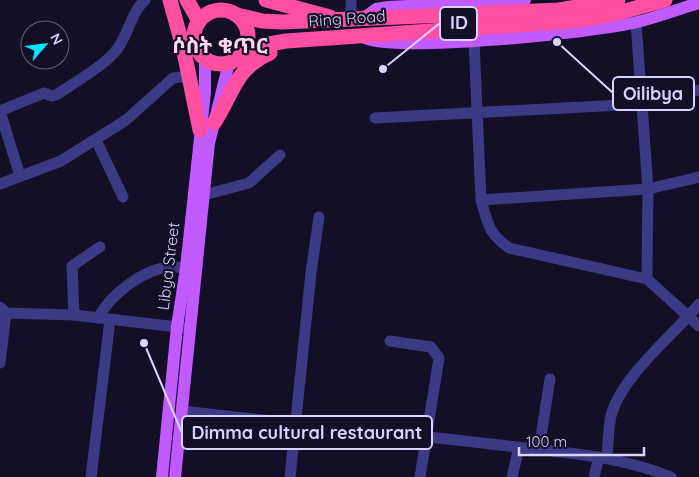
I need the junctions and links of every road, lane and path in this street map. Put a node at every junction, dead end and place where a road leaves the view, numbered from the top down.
1 (145, 0) edge
2 (170, 0) edge
3 (187, 0) edge
4 (213, 0) edge
5 (266, 0) edge
6 (350, 0) edge
7 (525, 0) edge
8 (618, 0) edge
9 (665, 0) edge
10 (450, 1) edge
11 (699, 3) edge
12 (234, 13) junction
13 (199, 21) junction
14 (636, 22) junction
15 (354, 23) junction
16 (314, 38) junction
17 (474, 41) junction
18 (242, 55) junction
19 (206, 58) junction
20 (228, 63) junction
21 (189, 76) junction
22 (699, 90) edge
23 (640, 104) junction
24 (0, 111) edge
25 (478, 114) junction
26 (375, 118) dead end
27 (207, 127) junction
28 (96, 140) junction
29 (280, 155) dead end
30 (20, 176) junction
31 (699, 176) edge
32 (0, 184) edge
33 (648, 189) junction
34 (204, 195) junction
35 (123, 196) dead end
36 (481, 200) junction
37 (320, 217) dead end
38 (100, 248) dead end
39 (186, 268) junction
40 (647, 279) junction
41 (699, 304) edge
42 (3, 310) edge
43 (74, 315) junction
44 (688, 317) junction
45 (98, 318) junction
46 (110, 320) junction
47 (699, 326) edge
48 (177, 327) junction
49 (190, 328) junction
50 (390, 341) dead end
51 (0, 363) edge
52 (550, 378) dead end
53 (183, 411) junction
54 (295, 425) junction
55 (428, 436) junction
56 (519, 447) junction
57 (539, 450) junction
58 (603, 458) junction
59 (665, 476) edge
60 (91, 477) edge
61 (162, 477) edge
62 (175, 477) edge
63 (290, 477) edge
64 (420, 477) edge
65 (512, 477) edge
66 (594, 477) edge

1 - 24 street
2 - 21 highway
3 - 13 highway
4 - 12 highway, Ring Road
5 - 15 highway
6 - 15 street
7 - 10 main road
8 - 15 highway, Ring Road
9 - 15 highway, Ring Road
10 - 15 main road
11 - 14 main road
12 - 13 highway
12 - 15 highway, Ring Road
12 - 18 highway
13 - 19 highway
14 - 17 main road
14 - 23 street
15 - 16 highway, Ring Road
15 - 17 main road
16 - 18 highway, Ring Road
16 - 27 highway
17 - 25 street
18 - 20 highway
19 - 20 highway
19 - 27 main road, Libya Street
20 - 27 main road, Libya Street
21 - 27 highway
21 - 28 street
22 - 23 street
23 - 25 street
23 - 33 street
24 - 30 street
25 - 26 street
25 - 36 street
27 - 34 main road, Libya Street
27 - 39 main road, Libya Street
28 - 30 street
28 - 35 street
29 - 34 street
30 - 32 street
31 - 33 street
33 - 36 street
33 - 40 street
34 - 49 main road, Libya Street
36 - 40 street
37 - 54 street
38 - 43 street
39 - 45 street
39 - 48 main road, Libya Street
40 - 44 street
41 - 44 street
42 - 43 street
42 - 51 street
43 - 45 street
44 - 47 street
44 - 58 street
45 - 46 street
46 - 48 street
46 - 60 street
48 - 49 street
48 - 61 main road, Libya Street
49 - 53 main road, Libya Street
50 - 55 street
52 - 57 street
53 - 54 street
53 - 62 main road, Libya Street
54 - 55 street
54 - 63 street
55 - 56 street
55 - 64 street
56 - 57 street
56 - 65 street
57 - 58 street
58 - 59 street
58 - 66 street

